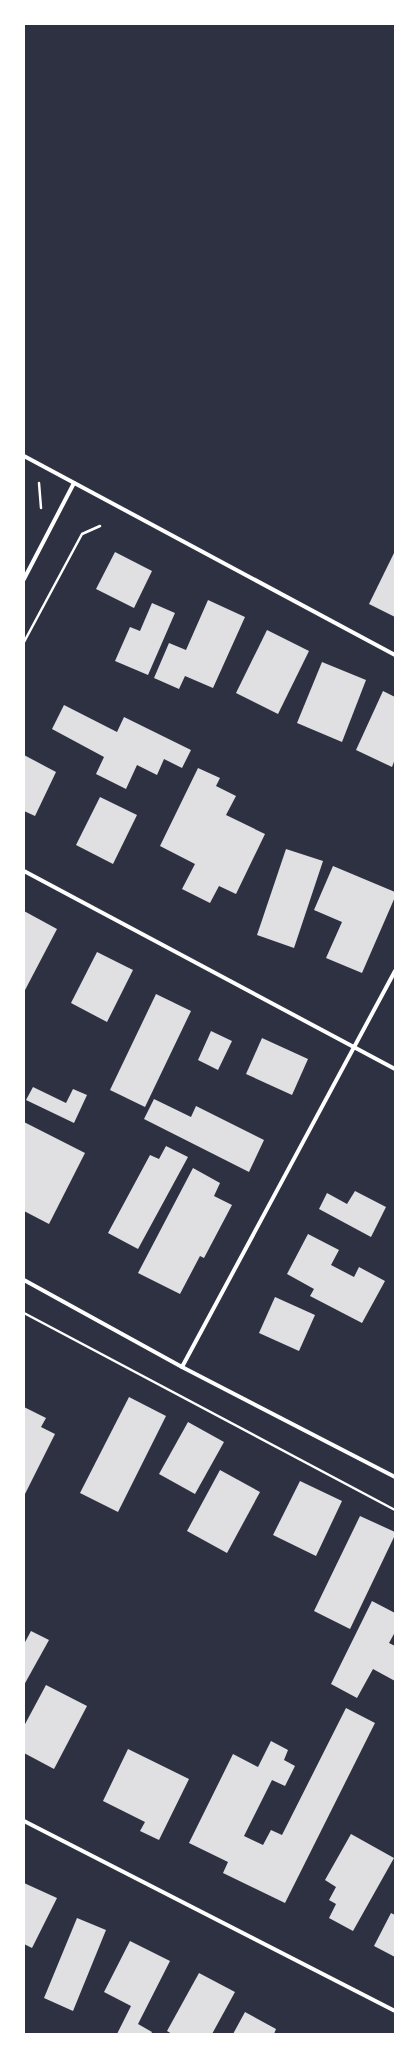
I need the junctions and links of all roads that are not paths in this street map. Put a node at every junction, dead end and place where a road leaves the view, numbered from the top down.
1 (24, 456) edge
2 (74, 483) junction
3 (24, 579) edge
4 (395, 656) edge
5 (24, 871) edge
6 (395, 971) edge
7 (354, 1048) junction
8 (395, 1069) edge
9 (24, 1280) edge
10 (182, 1367) junction
11 (395, 1477) edge
12 (24, 1821) edge
13 (395, 2011) edge

1 - 2 street
2 - 3 street
2 - 4 street
5 - 7 street
6 - 7 street
7 - 8 street
7 - 10 street
9 - 10 street
10 - 11 street
12 - 13 street

